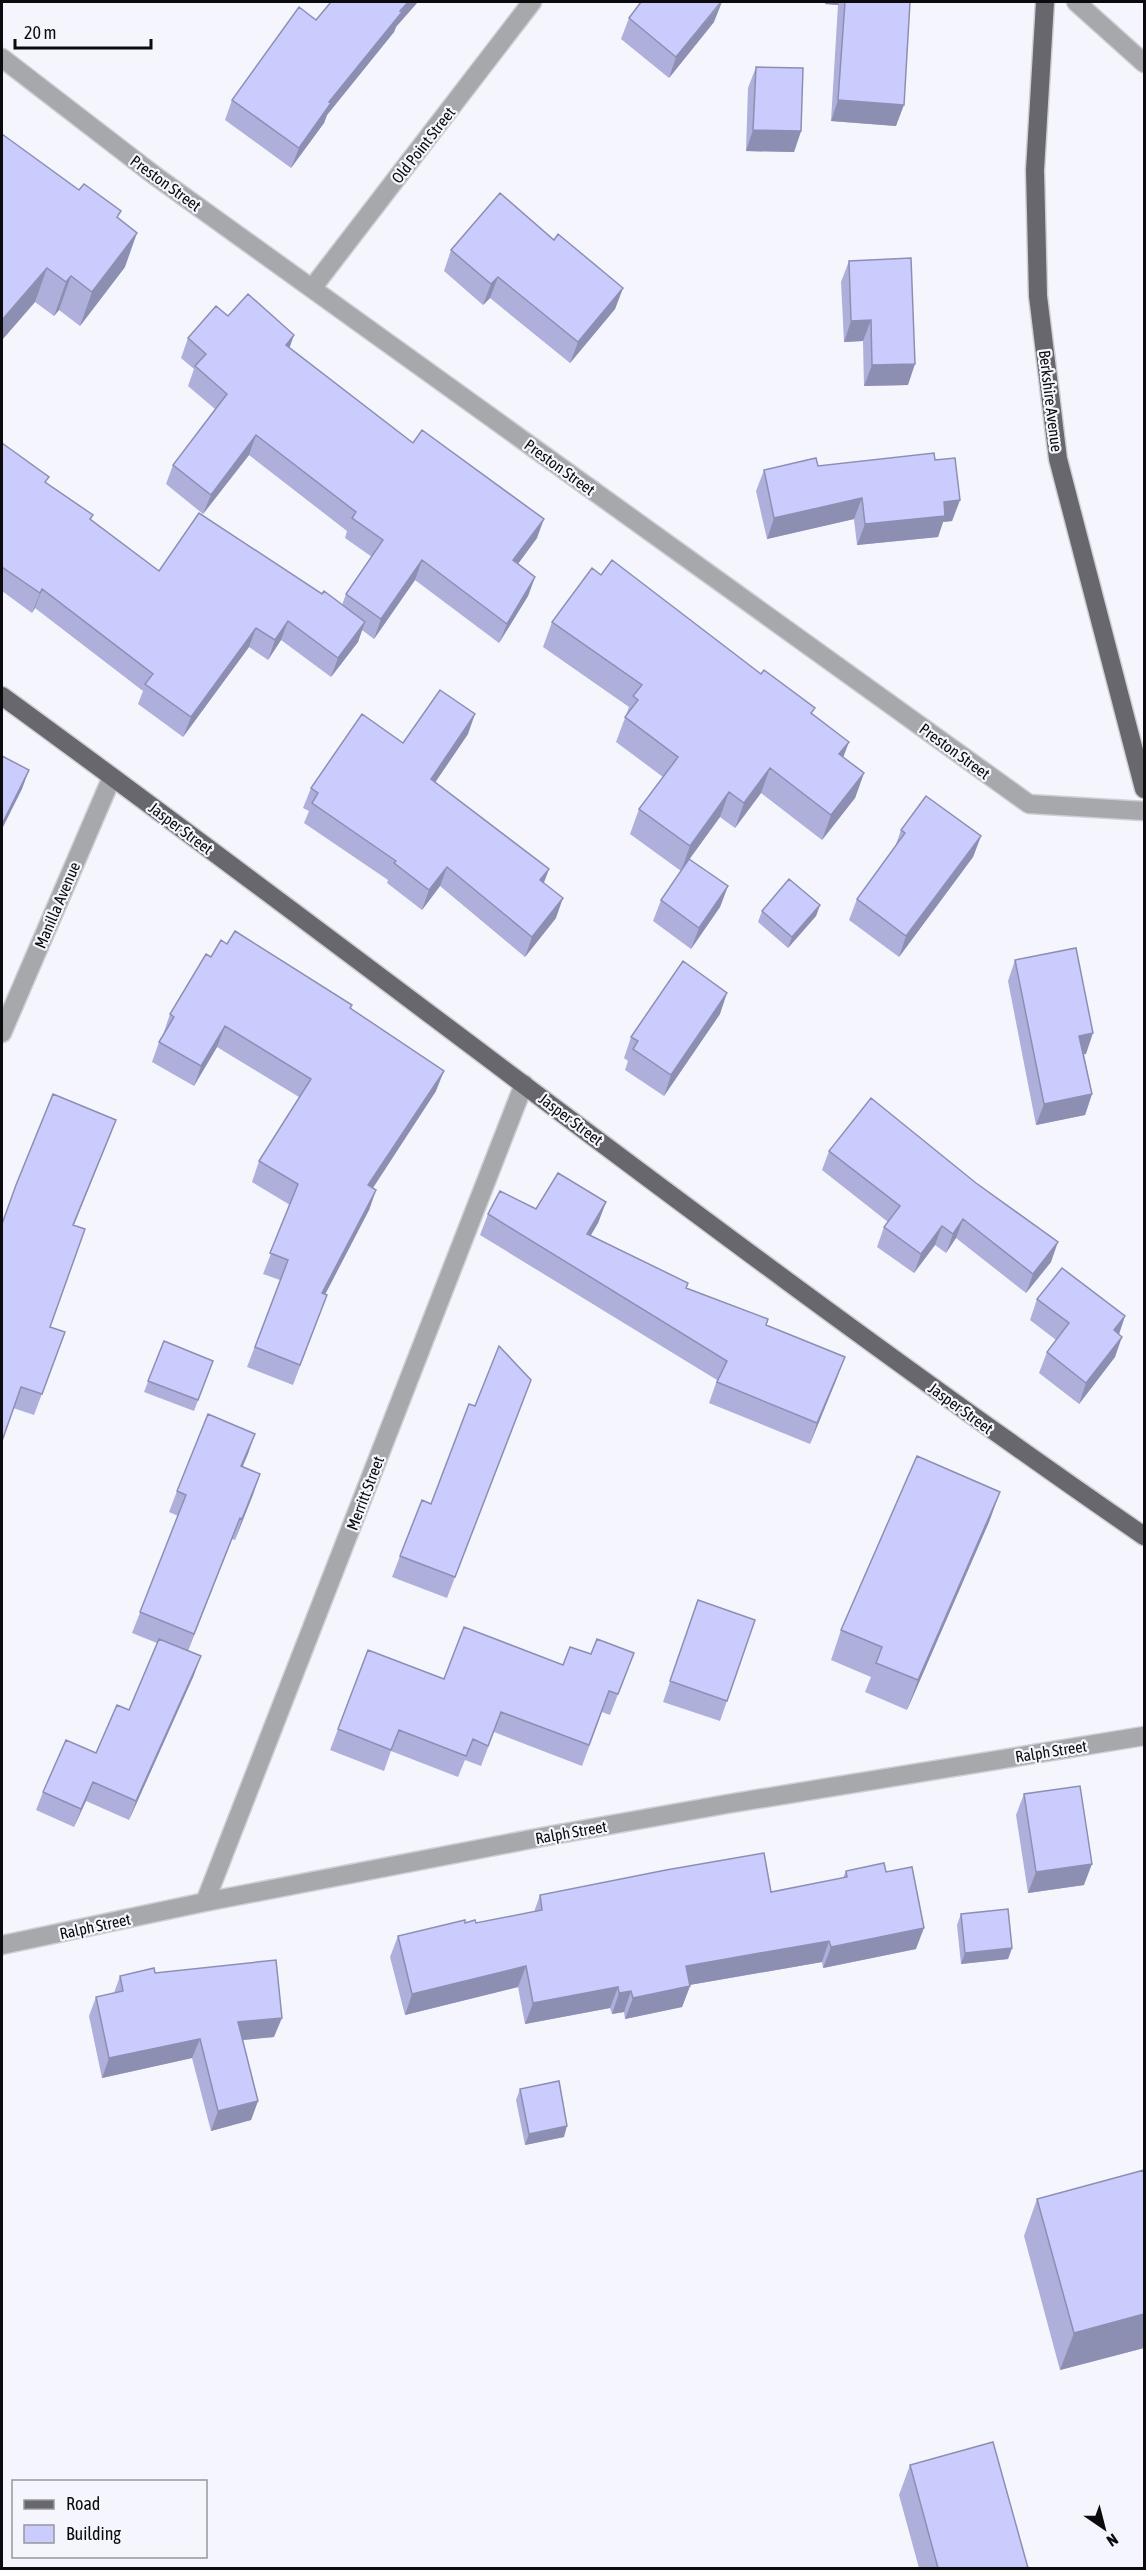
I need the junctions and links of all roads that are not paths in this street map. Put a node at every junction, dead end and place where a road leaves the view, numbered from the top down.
1 (532, 2) edge
2 (1045, 2) edge
3 (1076, 2) edge
4 (2, 58) edge
5 (1144, 63) edge
6 (313, 288) junction
7 (2, 696) edge
8 (112, 777) junction
9 (1144, 789) edge
10 (1144, 811) edge
11 (2, 1033) edge
12 (524, 1084) junction
13 (1144, 1536) edge
14 (1144, 1736) edge
15 (205, 1902) junction
16 (2, 1945) edge

1 - 6 street, Old Point Street
2 - 9 main road, Berkshire Avenue
3 - 5 street
4 - 6 street, Preston Street
6 - 10 street, Preston Street
7 - 8 main road, Jasper Street
8 - 11 street, Manilla Avenue
8 - 12 main road, Jasper Street
12 - 13 main road, Jasper Street
12 - 15 street, Merritt Street
14 - 15 street, Ralph Street
15 - 16 street, Ralph Street

